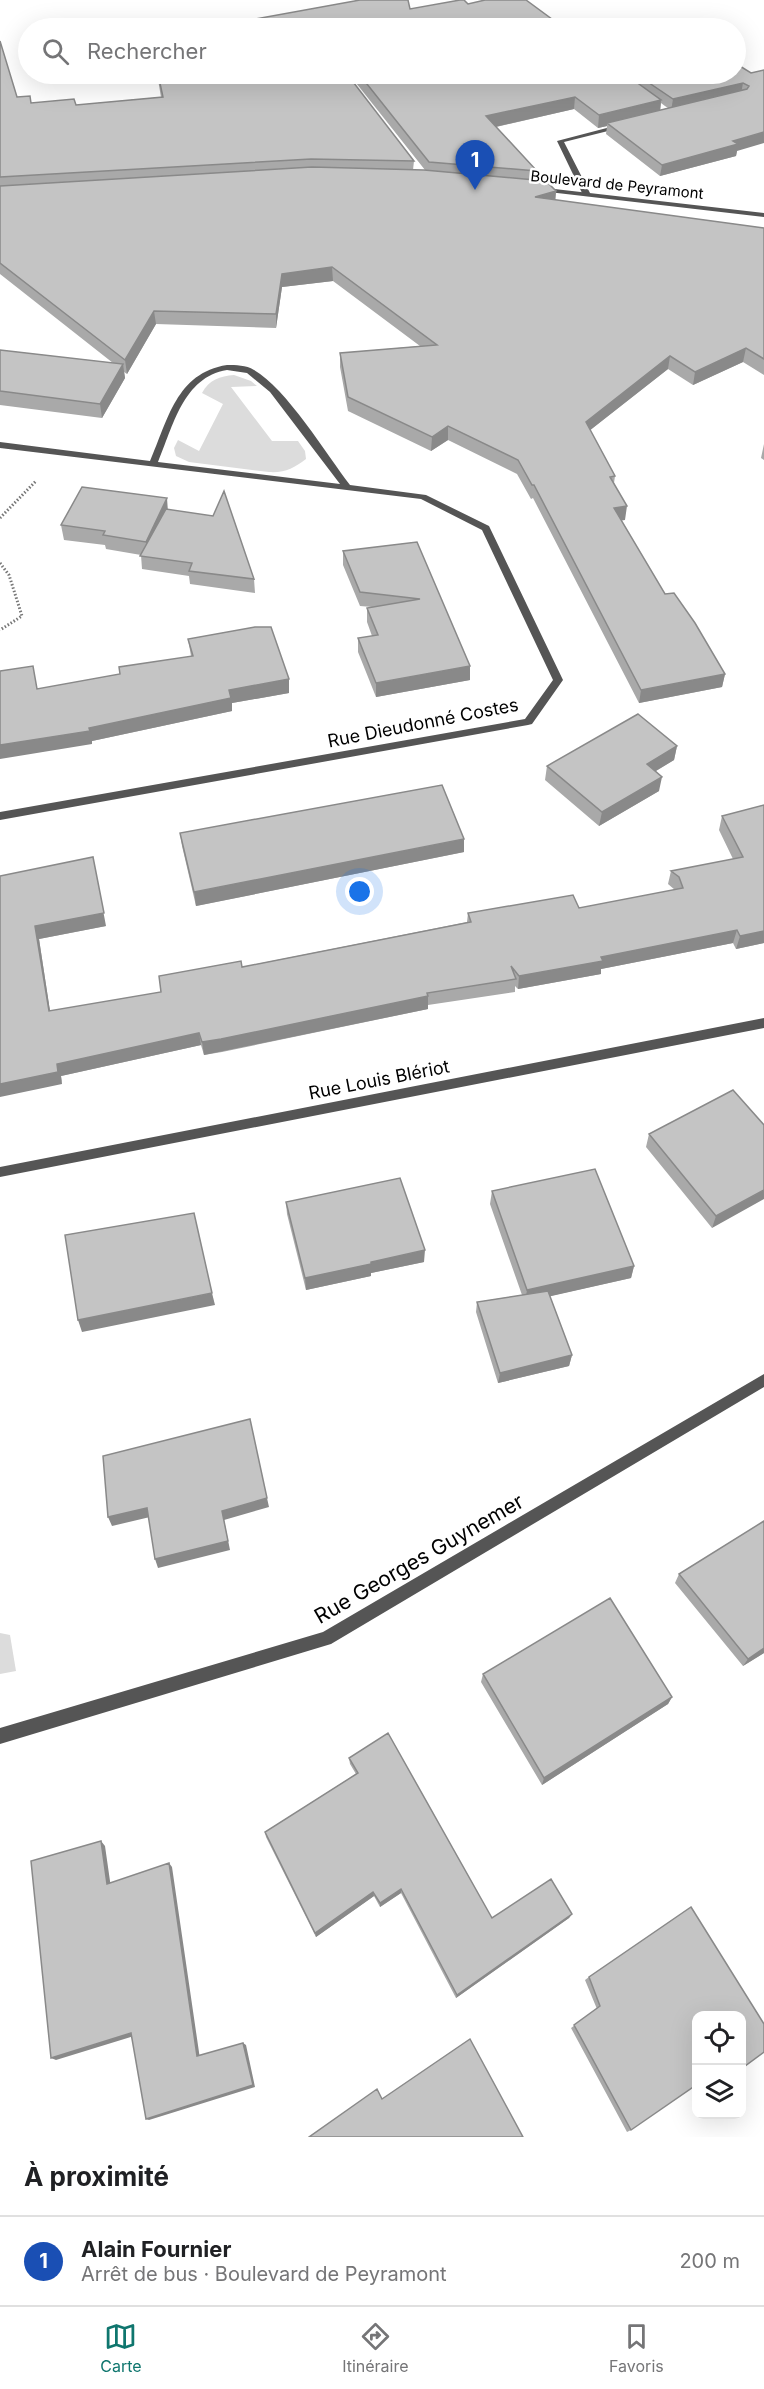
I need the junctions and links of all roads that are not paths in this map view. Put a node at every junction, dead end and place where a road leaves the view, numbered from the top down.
1 (626, 125) edge
2 (530, 189) edge
3 (586, 193) junction
4 (764, 215) edge
5 (0, 445) edge
6 (153, 463) junction
7 (347, 487) junction
8 (0, 816) edge
9 (764, 1023) edge
10 (0, 1172) edge
11 (764, 1380) edge
12 (0, 1736) edge

1 - 3 street
2 - 3 street, Boulevard de Peyramont
3 - 4 street, Boulevard de Peyramont
5 - 6 street, Rue Dieudonné Costes
6 - 7 street, Rue Dieudonné Costes
6 - 7 street
7 - 8 street, Rue Dieudonné Costes
9 - 10 street, Rue Louis Blériot
11 - 12 street, Rue Georges Guynemer

